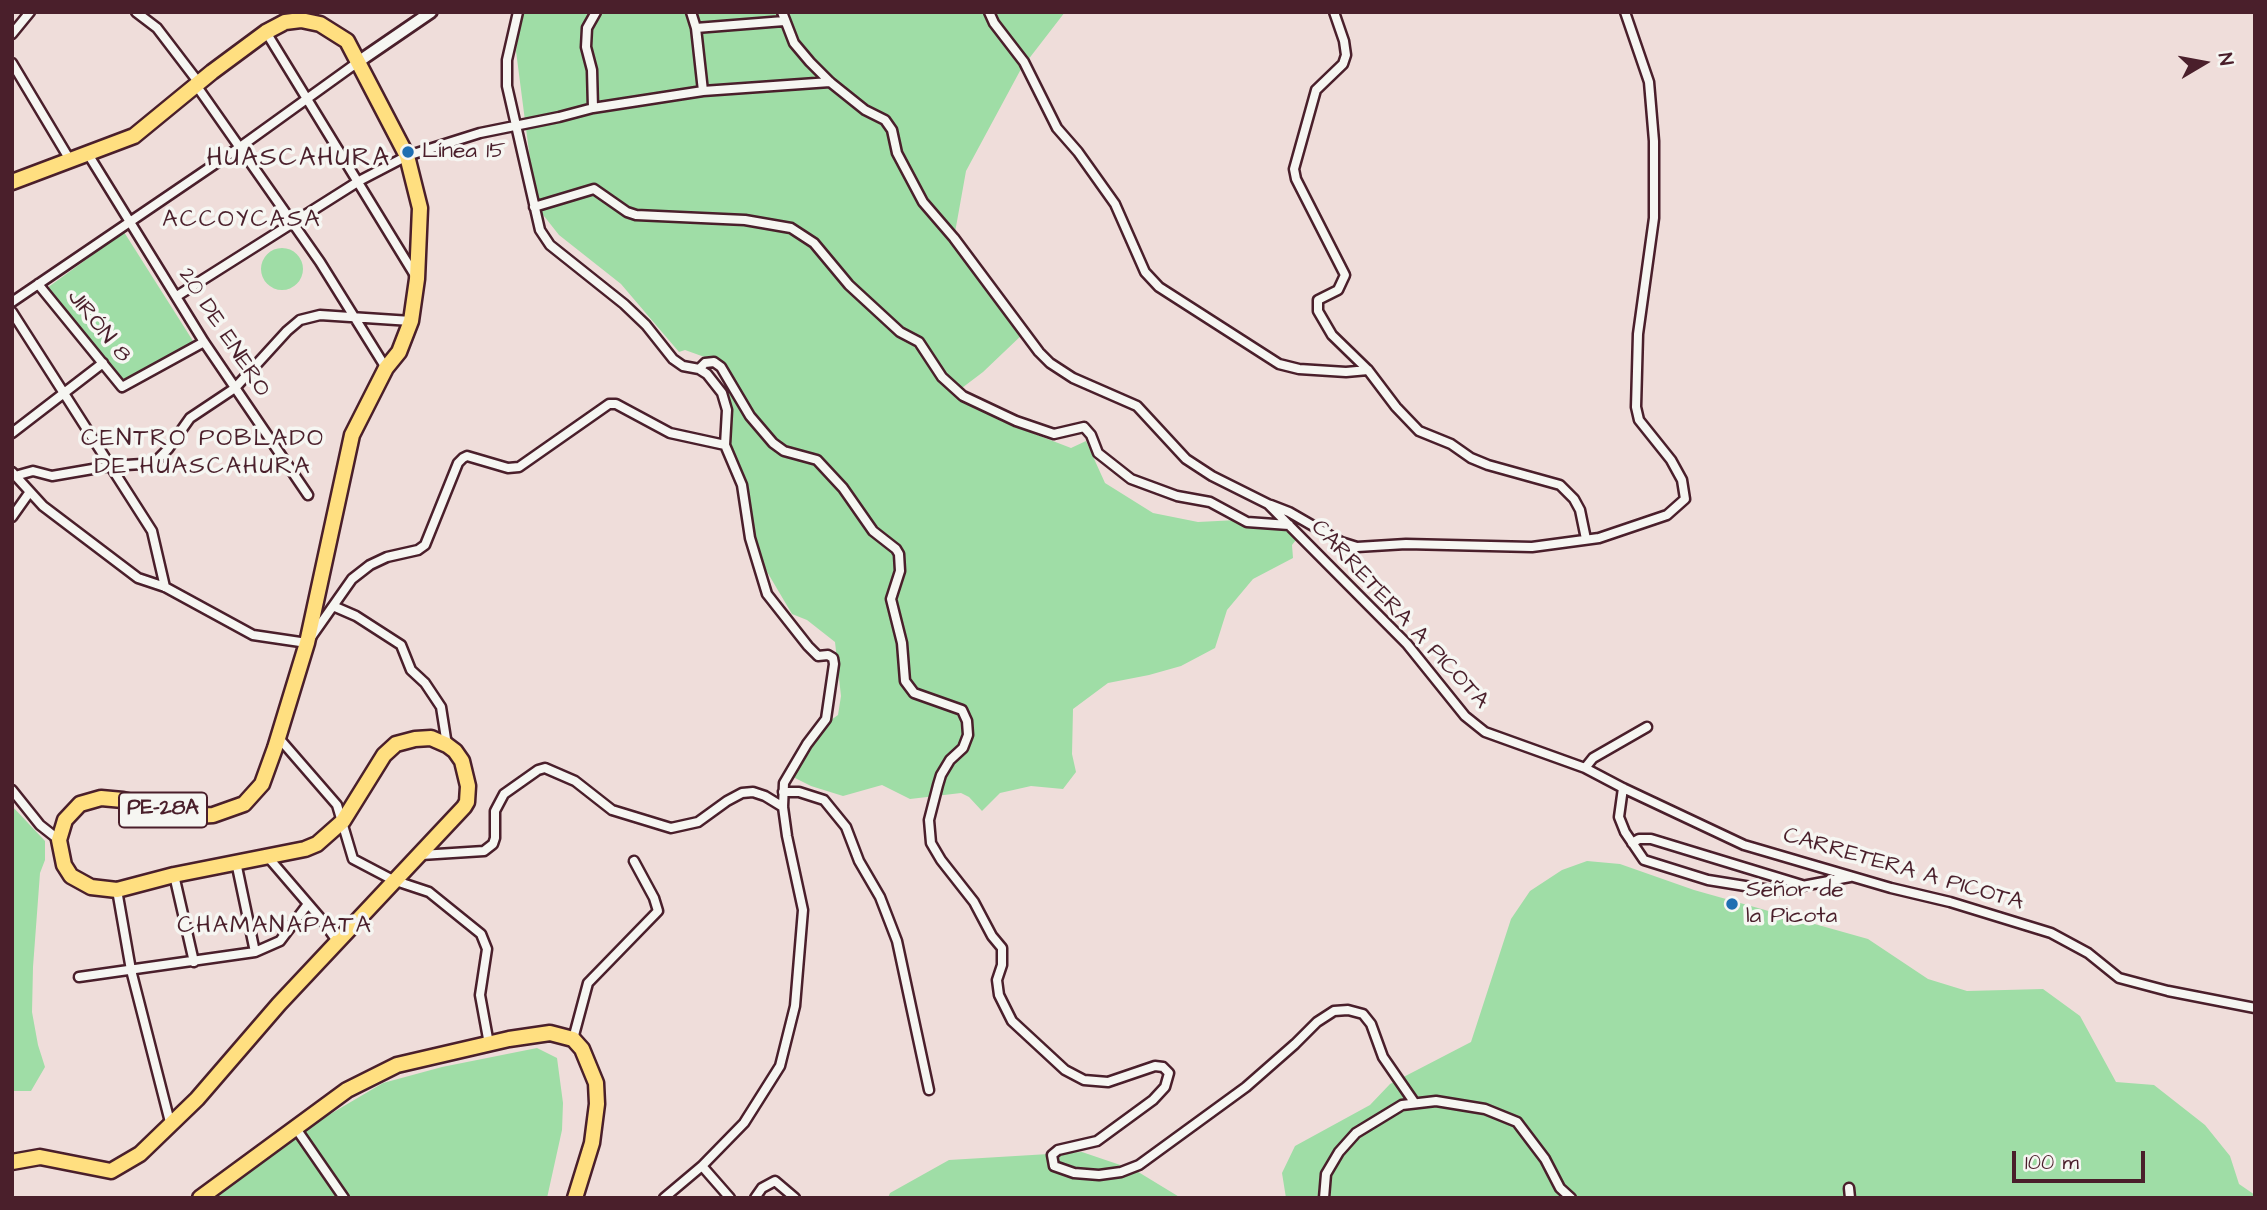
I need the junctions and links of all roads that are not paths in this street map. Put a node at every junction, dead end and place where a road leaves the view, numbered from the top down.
1 (30, 12) edge
2 (136, 12) edge
3 (431, 12) edge
4 (517, 12) edge
5 (596, 12) edge
6 (691, 12) edge
7 (989, 12) edge
8 (1334, 12) edge
9 (1625, 12) edge
10 (783, 17) edge
11 (696, 28) junction
12 (266, 32) junction
13 (12, 34) edge
14 (358, 62) junction
15 (12, 63) edge
16 (830, 82) junction
17 (198, 84) junction
18 (703, 91) junction
19 (307, 98) junction
20 (593, 108) junction
21 (517, 127) junction
22 (240, 146) junction
23 (88, 154) junction
24 (407, 156) junction
25 (70, 160) junction
26 (359, 180) junction
27 (12, 182) edge
28 (534, 207) junction
29 (128, 222) junction
30 (292, 222) junction
31 (417, 278) junction
32 (38, 284) junction
33 (177, 296) junction
34 (12, 302) edge
35 (12, 312) edge
36 (352, 315) junction
37 (411, 321) junction
38 (204, 342) junction
39 (103, 363) junction
40 (386, 369) junction
41 (699, 369) junction
42 (1368, 370) junction
43 (235, 388) junction
44 (64, 395) junction
45 (12, 433) edge
46 (725, 445) junction
47 (110, 466) junction
48 (14, 474) edge
49 (29, 493) junction
50 (308, 495) dead end
51 (1268, 504) junction
52 (12, 516) edge
53 (1290, 526) junction
54 (1586, 539) junction
55 (165, 587) junction
56 (333, 606) junction
57 (307, 643) junction
58 (1647, 727) dead end
59 (278, 737) junction
60 (447, 745) junction
61 (1585, 768) junction
62 (1623, 788) junction
63 (12, 790) edge
64 (783, 792) junction
65 (12, 802) edge
66 (783, 807) junction
67 (26, 808) junction
68 (343, 821) junction
69 (59, 840) junction
70 (1632, 843) junction
71 (421, 855) junction
72 (267, 856) junction
73 (634, 861) dead end
74 (236, 862) junction
75 (174, 875) junction
76 (1852, 877) junction
77 (393, 880) junction
78 (1805, 886) junction
79 (117, 890) junction
80 (308, 904) junction
81 (337, 941) junction
82 (255, 952) junction
83 (194, 962) junction
84 (131, 970) junction
85 (79, 976) dead end
86 (2255, 1008) edge
87 (573, 1039) junction
88 (489, 1044) junction
89 (929, 1090) dead end
90 (1414, 1102) junction
91 (171, 1126) junction
92 (295, 1126) junction
93 (12, 1162) edge
94 (702, 1166) junction
95 (200, 1198) edge
96 (344, 1198) edge
97 (575, 1198) edge
98 (664, 1198) edge
99 (730, 1198) edge
100 (755, 1198) edge
101 (795, 1198) edge
102 (1324, 1198) edge
103 (1570, 1198) edge

1 - 13 street
2 - 17 street
3 - 14 street
4 - 21 street
5 - 20 street
6 - 11 street
7 - 42 street
8 - 42 street
9 - 54 street
10 - 11 street
10 - 16 street, CARRETERA A PICOTA
11 - 18 street
12 - 14 highway, PE-28A
12 - 17 highway, PE-28A
12 - 19 street
14 - 19 street
14 - 24 highway, PE-28A
15 - 25 street
16 - 18 street
16 - 51 street, CARRETERA A PICOTA
17 - 22 street
17 - 23 highway, PE-28A
18 - 20 street
19 - 22 street
19 - 26 street
20 - 21 street
21 - 24 street
21 - 28 street
22 - 29 street
22 - 30 street
23 - 25 highway, PE-28A
23 - 29 street, 20 DE ENERO
24 - 26 street
24 - 31 highway, PE-28A
25 - 27 highway, PE-28A
26 - 30 street
26 - 31 street
28 - 41 street
28 - 53 street
29 - 32 street
29 - 33 street, 20 DE ENERO
30 - 33 street
30 - 36 street
31 - 37 highway, PE-28A
32 - 34 street
32 - 39 street, JIRÓN 8
33 - 38 street, 20 DE ENERO
35 - 44 street
36 - 37 street
36 - 40 street
36 - 43 street
37 - 40 highway, PE-28A
38 - 39 street, JIRÓN 8
38 - 43 street, 20 DE ENERO
39 - 44 street
40 - 57 highway, PE-28A
41 - 46 street
41 - 90 street
42 - 54 street
43 - 47 street
43 - 50 street, 20 DE ENERO
44 - 45 street
44 - 47 street
46 - 56 street
46 - 64 street
47 - 48 street
47 - 55 street
48 - 49 street
49 - 52 street
49 - 55 street
51 - 53 street, CARRETERA A PICOTA
51 - 54 street
53 - 61 street, CARRETERA A PICOTA
55 - 57 street
56 - 57 street
56 - 60 street
57 - 59 highway, PE-28A
58 - 61 street
59 - 68 street
59 - 69 highway, PE-28A
60 - 68 highway
60 - 71 highway
61 - 62 street, CARRETERA A PICOTA
62 - 70 street
62 - 76 street, CARRETERA A PICOTA
63 - 67 street
64 - 66 street
64 - 89 street
65 - 67 street
66 - 71 street
66 - 94 street
67 - 69 street
68 - 72 highway
68 - 77 street
69 - 79 highway
70 - 78 street
70 - 78 street
71 - 77 highway
72 - 74 highway
72 - 80 street
73 - 87 street
74 - 75 highway
74 - 82 street
75 - 79 highway
75 - 83 street
76 - 78 street
76 - 86 street, CARRETERA A PICOTA
77 - 81 highway
77 - 88 street
79 - 84 street
80 - 81 street
80 - 82 street
81 - 91 highway
82 - 83 street
83 - 84 street
84 - 85 street
84 - 91 street
87 - 88 highway
87 - 97 highway
88 - 92 highway
90 - 102 street
90 - 103 street
91 - 93 highway
92 - 95 highway
92 - 96 street
94 - 98 street
94 - 99 street
100 - 101 street

